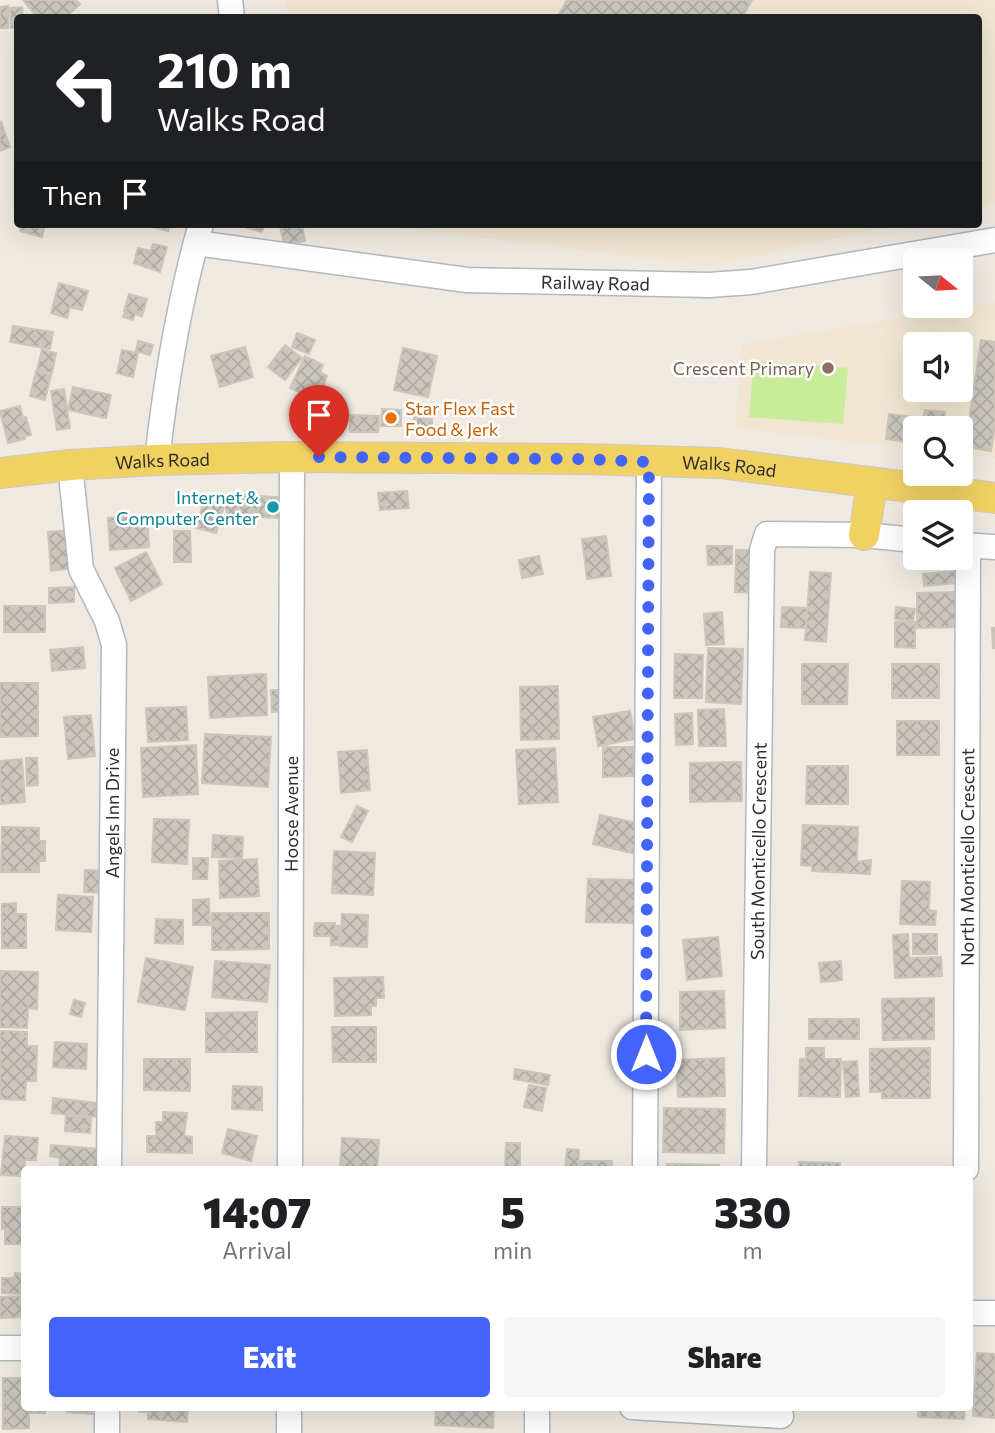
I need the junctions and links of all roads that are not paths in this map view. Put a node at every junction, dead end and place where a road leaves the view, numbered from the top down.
1 (198, 234) edge
2 (995, 240) edge
3 (292, 457) junction
4 (157, 460) junction
5 (649, 462) junction
6 (70, 464) junction
7 (0, 473) edge
8 (872, 484) junction
9 (995, 498) edge
10 (864, 535) junction
11 (903, 539) edge
12 (973, 546) edge
13 (995, 547) edge
14 (965, 570) edge
15 (109, 1166) edge
16 (290, 1166) edge
17 (645, 1166) edge
18 (754, 1166) edge
19 (967, 1166) edge
20 (973, 1312) edge
21 (995, 1313) edge
22 (0, 1348) edge
23 (21, 1348) edge
24 (107, 1411) edge
25 (289, 1411) edge
26 (537, 1411) edge
27 (682, 1411) edge
28 (781, 1419) edge
29 (107, 1433) edge
30 (289, 1433) edge
31 (537, 1433) edge

1 - 2 street, Railway Road
1 - 4 street
3 - 4 main road, Walks Road
3 - 5 main road, Walks Road
3 - 16 street, Hoose Avenue
4 - 6 main road, Walks Road
5 - 8 main road, Walks Road
5 - 17 street
6 - 7 main road, Walks Road
6 - 15 street, Angels Inn Drive
8 - 9 main road, Walks Road
8 - 10 main road
10 - 11 street
10 - 18 street, South Monticello Crescent
12 - 13 street
14 - 19 street, North Monticello Crescent
20 - 21 street
22 - 23 street
24 - 29 street
25 - 30 street
26 - 31 street
27 - 28 street

